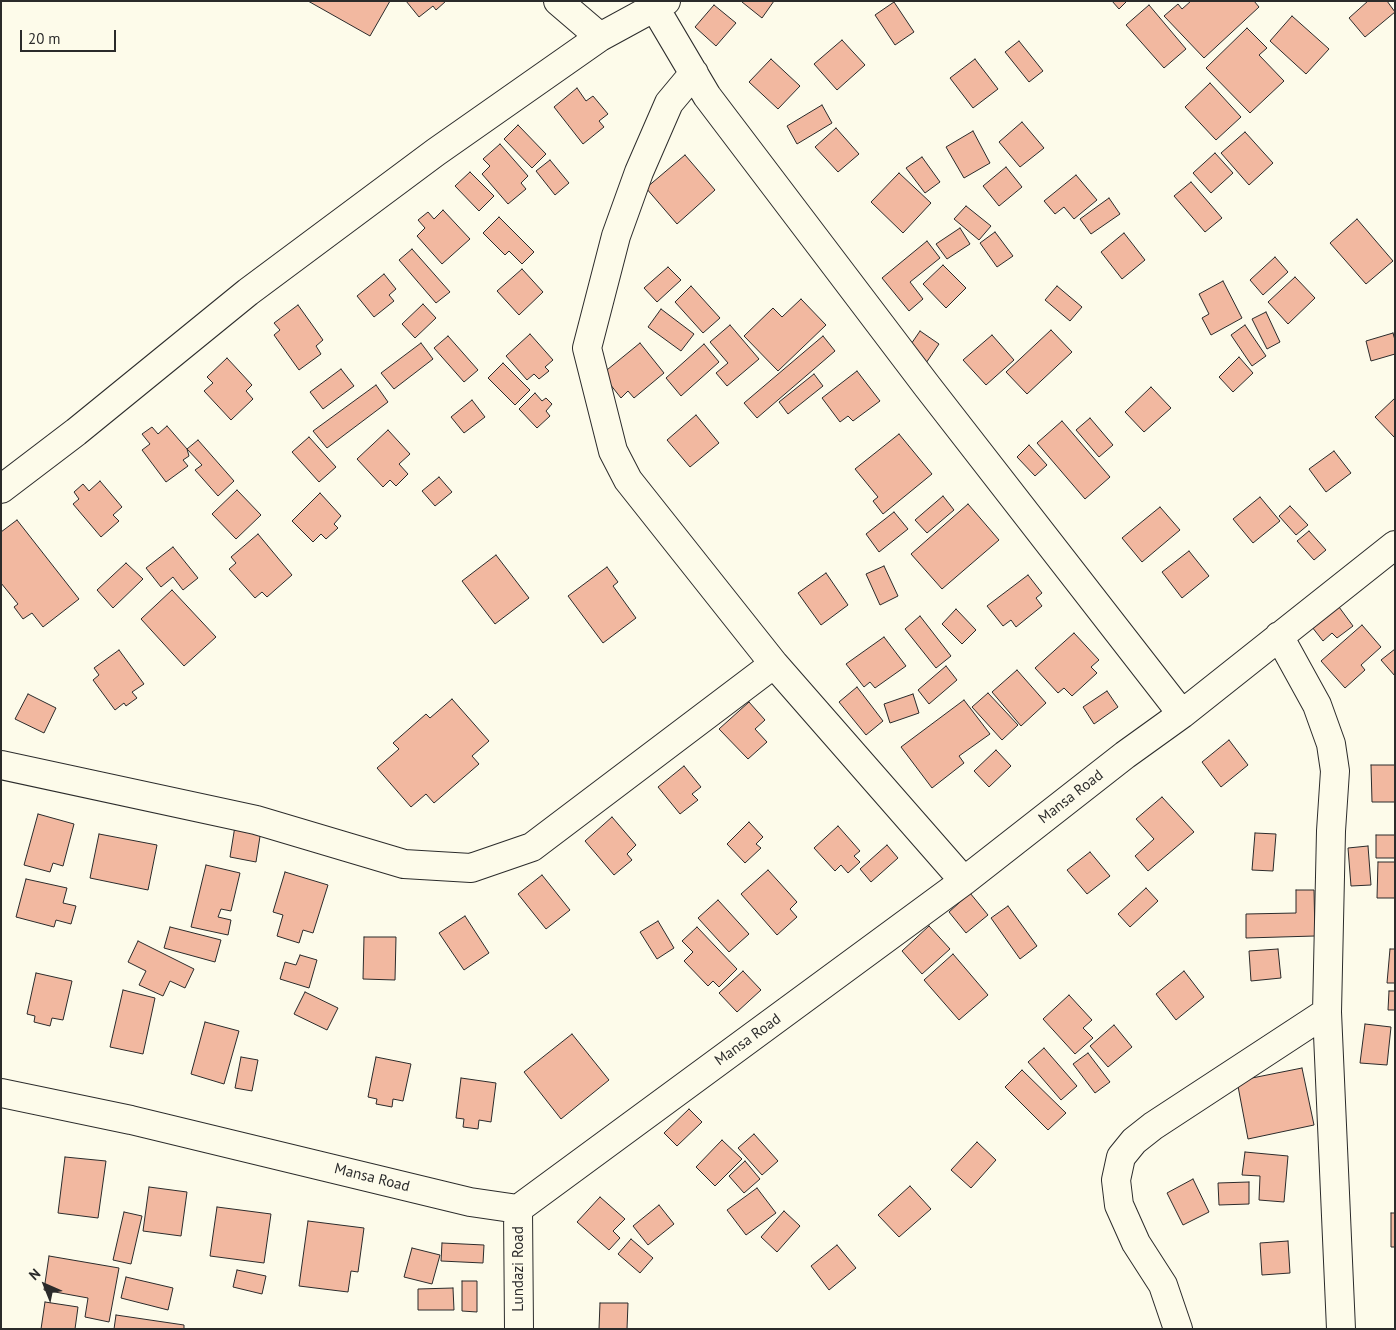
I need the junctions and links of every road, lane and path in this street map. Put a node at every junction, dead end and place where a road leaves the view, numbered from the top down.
1 (558, 1) edge
2 (660, 4) edge
3 (600, 37) junction
4 (694, 73) junction
5 (1, 489) edge
6 (1395, 545) edge
7 (1279, 636) junction
8 (774, 664) junction
9 (1182, 714) junction
10 (1, 765) edge
11 (964, 881) junction
12 (1327, 1012) junction
13 (1, 1093) edge
14 (518, 1209) junction
15 (519, 1329) edge
16 (1178, 1329) edge
17 (1341, 1329) edge

1 - 3 street
2 - 3 street
2 - 4 street
3 - 5 street
4 - 8 street
4 - 9 street
6 - 7 street, Mansa Road
7 - 9 street, Mansa Road
7 - 12 street
8 - 10 street
8 - 11 street
9 - 11 street, Mansa Road
11 - 14 street, Mansa Road
12 - 16 street
12 - 17 street
13 - 14 street, Mansa Road
14 - 15 street, Lundazi Road

